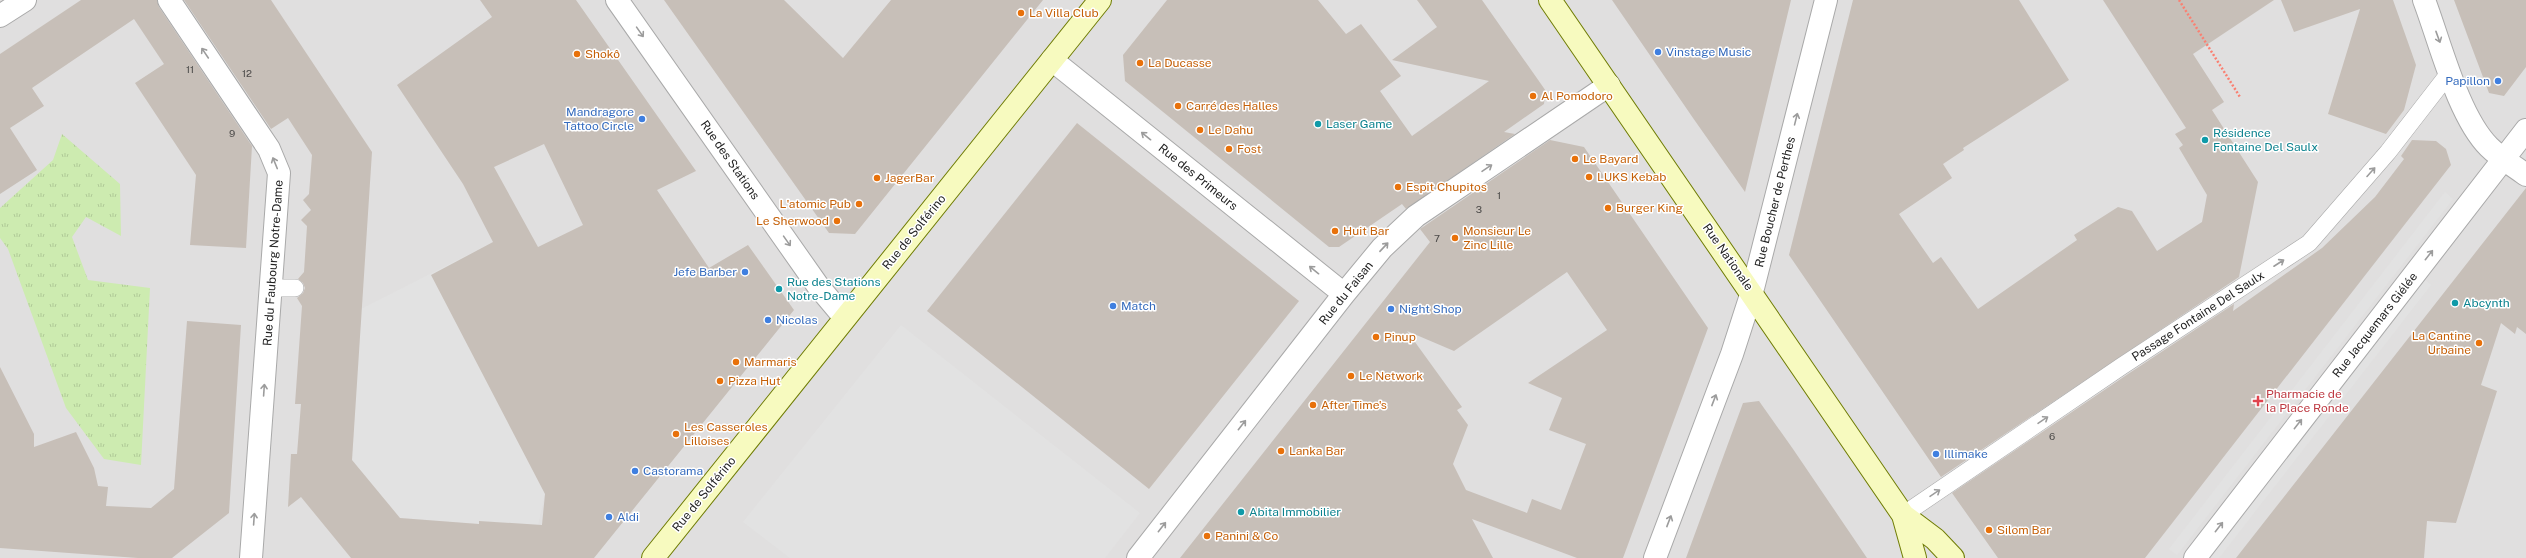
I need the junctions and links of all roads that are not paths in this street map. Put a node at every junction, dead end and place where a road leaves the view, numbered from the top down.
1 (25, 0) edge
2 (169, 0) edge
3 (617, 0) edge
4 (1100, 0) edge
5 (1550, 0) edge
6 (1826, 0) edge
7 (2424, 0) edge
8 (0, 16) edge
9 (1052, 60) junction
10 (2450, 72) junction
11 (1609, 85) junction
12 (2526, 130) edge
13 (2504, 159) junction
14 (2526, 175) edge
15 (271, 288) junction
16 (295, 288) dead end
17 (1752, 292) junction
18 (1344, 294) junction
19 (844, 318) junction
20 (1903, 515) junction
21 (251, 558) edge
22 (653, 558) edge
23 (1138, 558) edge
24 (1655, 558) edge
25 (1916, 558) edge
26 (1953, 558) edge
27 (2195, 558) edge

1 - 8 street
15 -> 2 street, Rue du Faubourg Notre-Dame
3 -> 19 street, Rue des Stations
4 - 9 street, Rue de Solférino
5 - 11 street, Rue Nationale
17 -> 6 street, Rue Boucher de Perthes
7 -> 10 street
18 -> 9 street, Rue des Primeurs
9 - 19 street, Rue de Solférino
10 - 13 street
20 -> 10 lane, Passage Fontaine Del Saulx
11 - 17 street, Rue Nationale
18 -> 11 street, Rue du Faisan
12 - 13 street, Rue Jacquemars Giélée
13 - 14 street
27 -> 13 street, Rue Jacquemars Giélée
15 - 16 lane
21 -> 15 street, Rue du Faubourg Notre-Dame
17 - 20 street, Rue Nationale
24 -> 17 street, Rue Boucher de Perthes
23 -> 18 street, Rue du Faisan
19 - 22 street, Rue de Solférino
20 - 25 street, Rue Nationale
20 - 26 street, Rue Nationale

